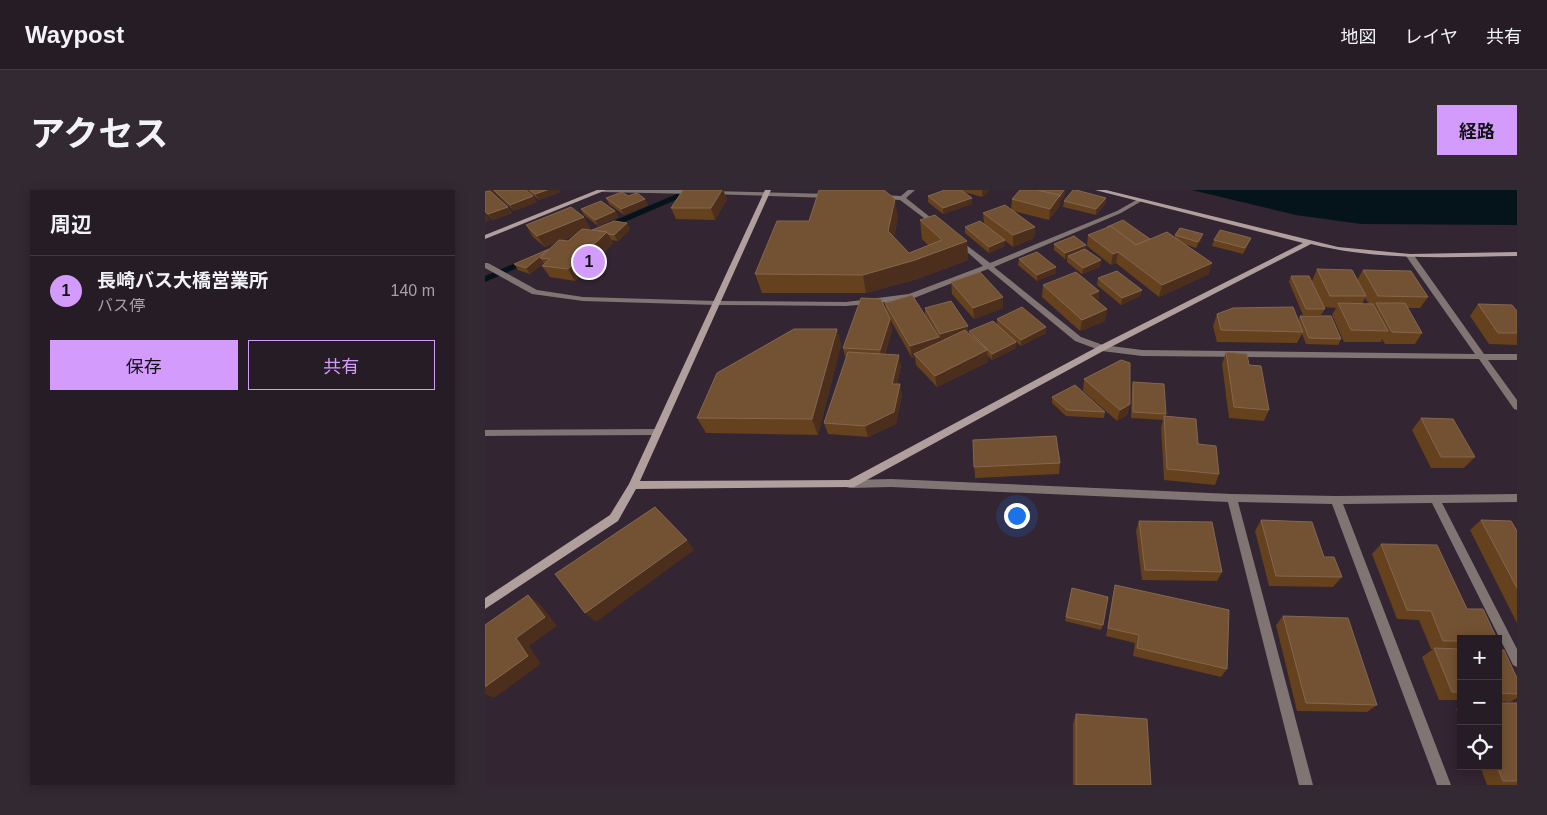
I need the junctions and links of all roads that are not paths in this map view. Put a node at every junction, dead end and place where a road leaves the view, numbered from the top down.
1 (603, 190) edge
2 (912, 190) edge
3 (1098, 190) edge
4 (767, 192) edge
5 (834, 196) edge
6 (873, 197) edge
7 (902, 198) junction
8 (1138, 201) junction
9 (946, 232) edge
10 (485, 237) edge
11 (953, 238) edge
12 (1308, 243) junction
13 (1517, 254) edge
14 (1410, 256) junction
15 (485, 265) edge
16 (989, 266) junction
17 (716, 303) junction
18 (1102, 348) junction
19 (1481, 356) junction
20 (1517, 357) edge
21 (1517, 408) edge
22 (657, 432) junction
23 (485, 433) edge
24 (850, 484) junction
25 (633, 485) junction
26 (1232, 498) junction
27 (1517, 498) edge
28 (1435, 499) junction
29 (1336, 500) junction
30 (485, 604) edge
31 (1517, 661) edge
32 (1306, 785) edge
33 (1444, 785) edge

1 - 4 street
1 - 10 street
2 - 7 street
3 - 8 street
4 - 5 street
4 - 17 street
6 - 7 street
7 - 9 street
8 - 12 street
8 - 16 street
11 - 16 street
12 - 14 street
12 - 18 street
13 - 14 street
14 - 19 street
15 - 17 street
16 - 17 street
16 - 18 street
17 - 22 street
18 - 19 street
18 - 24 street
19 - 20 street
19 - 21 street
22 - 23 street
22 - 25 street
24 - 25 street
24 - 26 street
25 - 30 street
26 - 29 street
26 - 32 street
27 - 28 street
28 - 29 street
28 - 31 street
29 - 33 street

